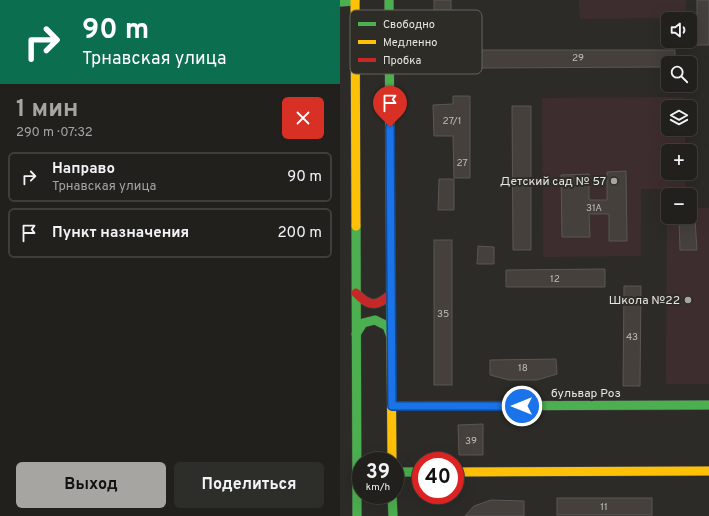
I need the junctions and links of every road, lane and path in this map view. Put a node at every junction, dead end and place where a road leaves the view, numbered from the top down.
1 (390, 0) edge
2 (355, 1) edge
3 (340, 2) edge
4 (390, 10) edge
5 (355, 74) edge
6 (390, 74) edge
7 (356, 293) junction
8 (391, 294) junction
9 (356, 334) junction
10 (392, 338) junction
11 (709, 405) edge
12 (392, 406) junction
13 (392, 452) edge
14 (709, 471) edge
15 (464, 472) edge
16 (392, 504) edge
17 (357, 516) edge
18 (393, 516) edge

1 - 4 main road
2 - 3 main road
5 - 7 main road
6 - 8 main road
7 - 8 main road
7 - 9 main road
8 - 10 main road
9 - 10 main road
9 - 17 main road
10 - 12 main road
11 - 12 main road, бульвар Роз
12 - 13 main road
14 - 15 main road
16 - 18 main road

